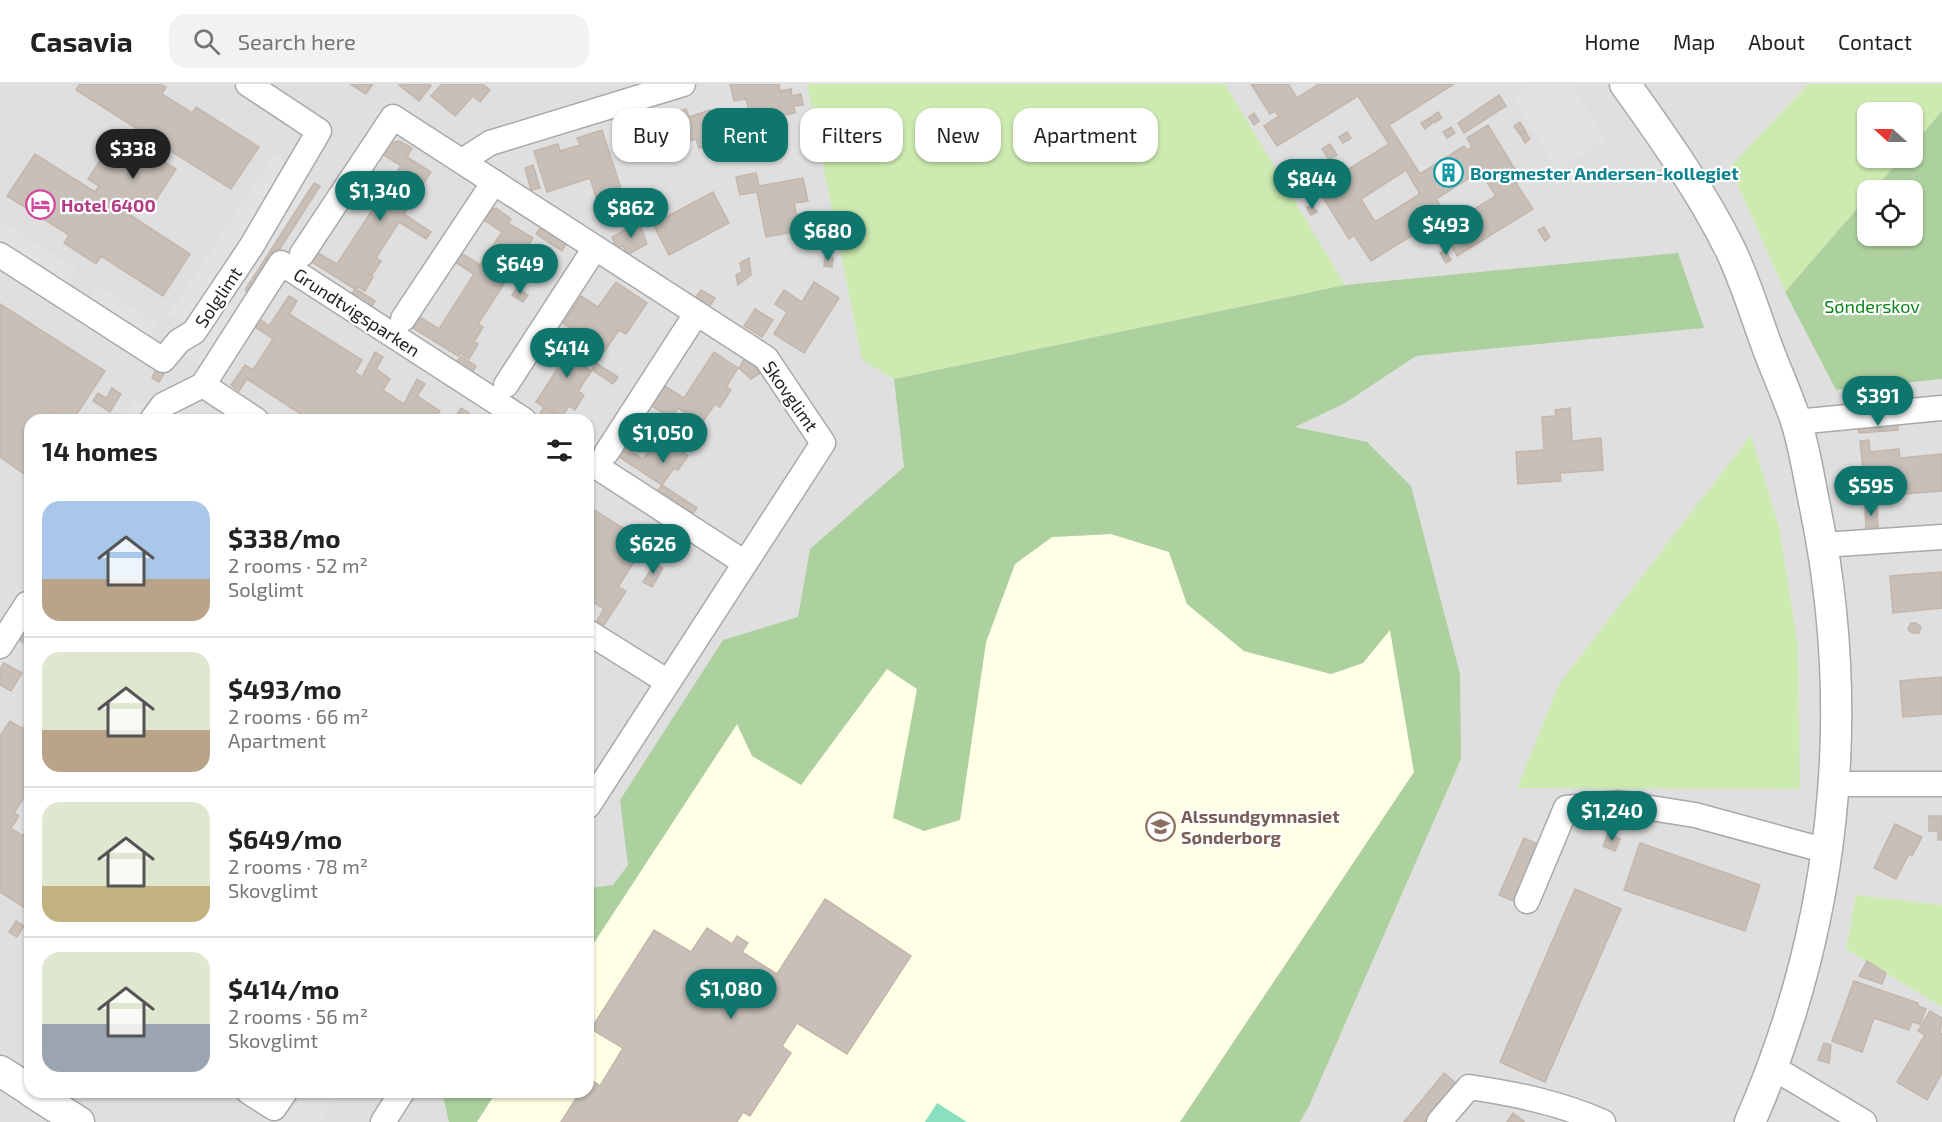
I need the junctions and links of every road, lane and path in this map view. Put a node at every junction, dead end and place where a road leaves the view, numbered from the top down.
1 (248, 84) edge
2 (683, 84) edge
3 (1625, 84) edge
4 (462, 161) junction
5 (494, 182) junction
6 (595, 248) junction
7 (302, 254) dead end
8 (0, 255) edge
9 (696, 314) junction
10 (403, 319) dead end
11 (203, 385) junction
12 (506, 385) dead end
13 (1942, 408) edge
14 (156, 414) edge
15 (247, 414) edge
16 (515, 414) edge
17 (1796, 422) junction
18 (597, 457) edge
19 (1942, 537) edge
20 (1823, 545) junction
21 (745, 563) junction
22 (24, 610) edge
23 (594, 636) edge
24 (0, 646) edge
25 (668, 682) junction
26 (1836, 784) junction
27 (1942, 784) edge
28 (594, 795) edge
29 (1827, 852) junction
30 (1527, 901) dead end
31 (1774, 1068) junction
32 (0, 1071) edge
33 (24, 1086) edge
34 (42, 1098) edge
35 (258, 1098) edge
36 (281, 1098) edge
37 (398, 1098) edge
38 (79, 1122) edge
39 (383, 1122) edge
40 (1439, 1122) edge
41 (1603, 1122) edge
42 (1750, 1122) edge
43 (1864, 1122) edge

1 - 8 street, Solglimt
2 - 4 street
3 - 17 street
4 - 5 street, Skovglimt
4 - 7 street, Skovglimt
5 - 6 street, Skovglimt
5 - 10 street
6 - 9 street, Skovglimt
6 - 12 street
9 - 18 street
9 - 21 street, Skovglimt
11 - 14 street
11 - 15 street
11 - 16 street, Grundtvigsparken
13 - 17 street
17 - 20 street
18 - 21 street
19 - 20 street
20 - 26 street
21 - 25 street
22 - 24 street
23 - 25 street
25 - 28 street
26 - 27 street
26 - 29 street
29 - 30 street
29 - 31 street
31 - 42 street
31 - 43 street
32 - 33 street
34 - 38 street
35 - 36 street
37 - 39 street
40 - 41 street

